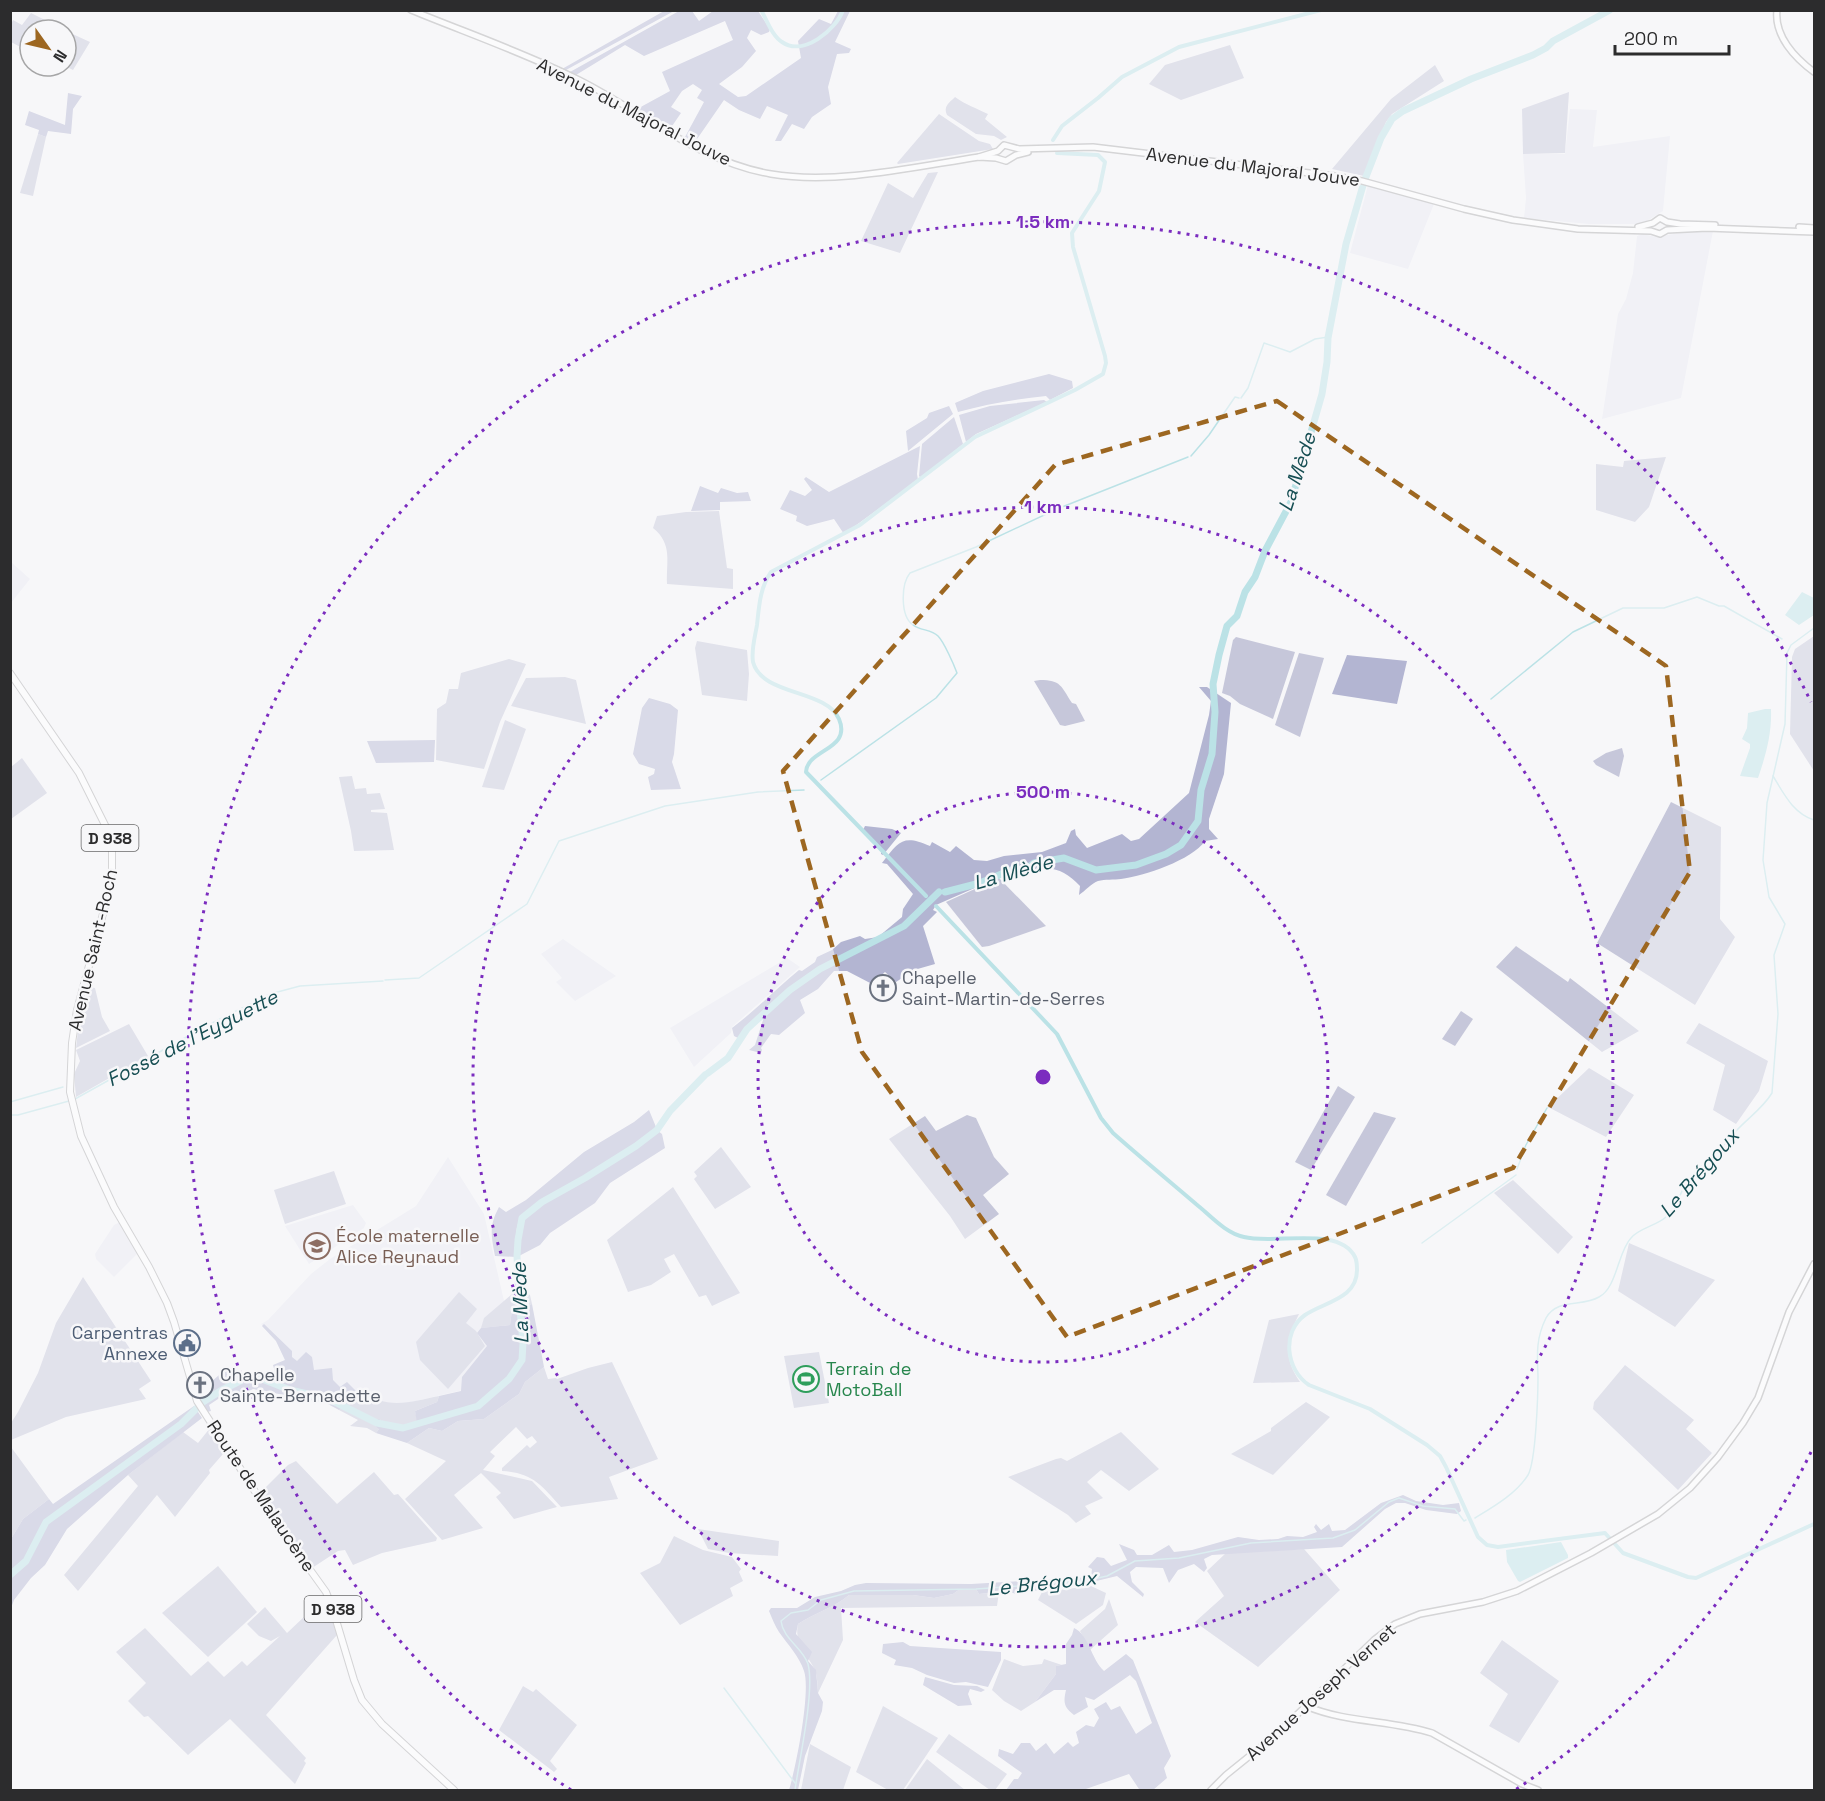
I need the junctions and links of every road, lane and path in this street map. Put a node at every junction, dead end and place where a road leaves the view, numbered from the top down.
1 (411, 10) edge
2 (1777, 10) edge
3 (1815, 72) edge
4 (1012, 148) junction
5 (1038, 149) junction
6 (998, 151) junction
7 (979, 157) junction
8 (1012, 157) junction
9 (1000, 159) junction
10 (1667, 222) junction
11 (1653, 223) junction
12 (1570, 227) junction
13 (1667, 230) junction
14 (1815, 230) edge
15 (1654, 231) junction
16 (10, 673) edge
17 (1815, 1264) edge
18 (199, 1404) joint
19 (1309, 1703) junction
20 (454, 1791) edge
21 (1211, 1791) edge
22 (1538, 1791) edge

1 - 7 main road, Avenue du Majoral Jouve
2 - 3 main road
4 - 5 main road, Avenue du Majoral Jouve
4 - 6 main road, Avenue du Majoral Jouve
4 - 8 main road
5 - 8 main road, Avenue du Majoral Jouve
5 - 12 main road, Avenue du Majoral Jouve
6 - 7 main road, Avenue du Majoral Jouve
6 - 9 main road
7 - 9 main road, Avenue du Majoral Jouve
8 - 9 main road, Avenue du Majoral Jouve
10 - 11 main road, Avenue du Majoral Jouve
10 - 13 main road
10 - 14 main road, Avenue du Majoral Jouve
11 - 12 main road, Avenue du Majoral Jouve
11 - 15 main road
12 - 15 main road, Avenue du Majoral Jouve
13 - 14 main road, Avenue du Majoral Jouve
13 - 15 main road, Avenue du Majoral Jouve
16 - 18 main road, Avenue Saint-Roch / D 938
17 - 19 main road, Avenue Joseph Vernet
18 - 20 main road, Route de Malaucène / D 938
19 - 21 main road, Avenue Joseph Vernet
19 - 22 main road

